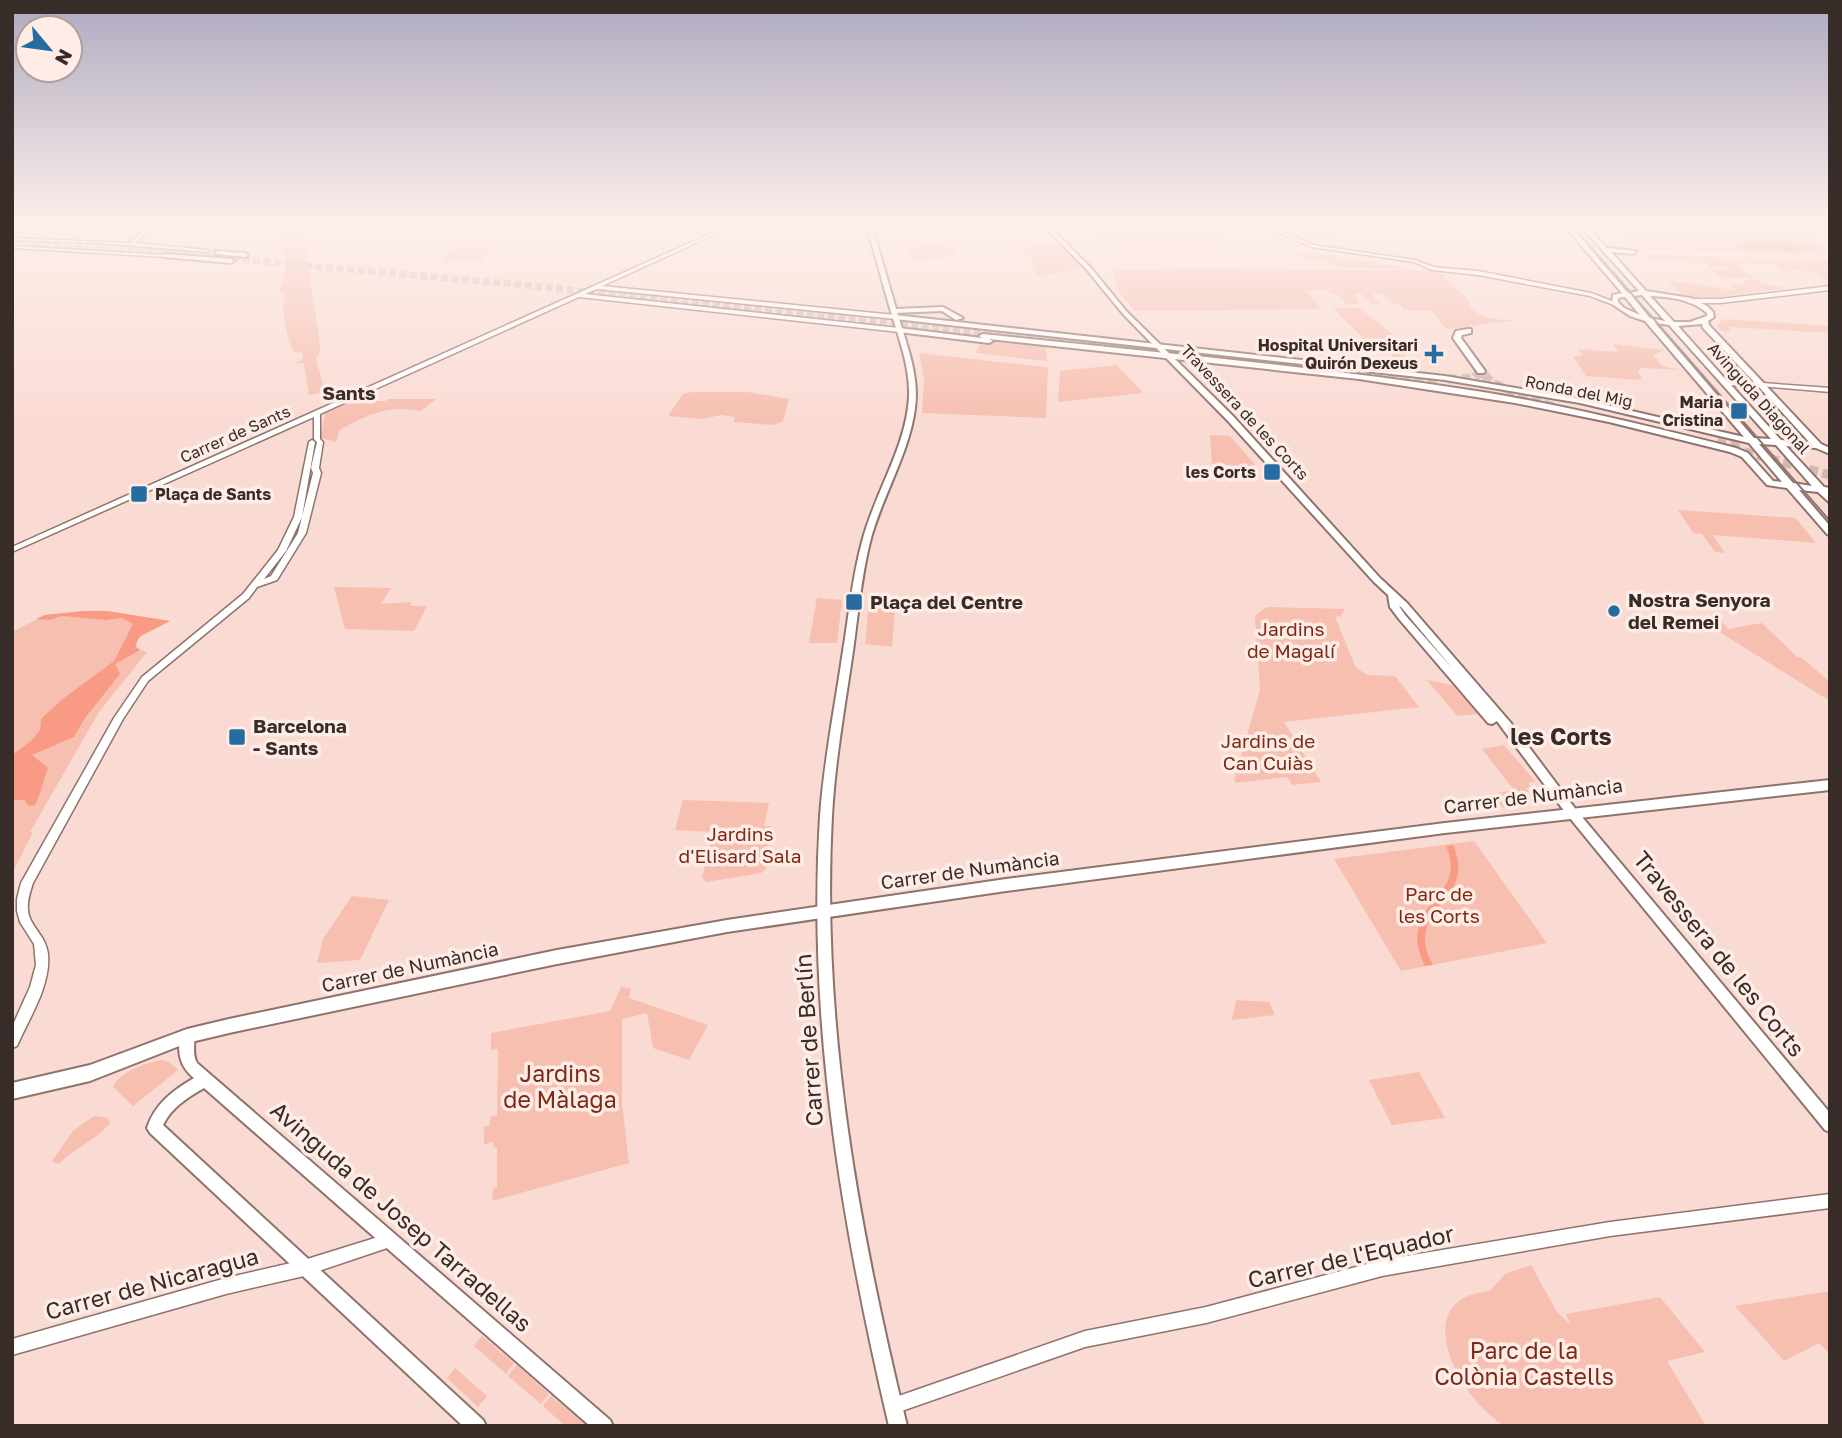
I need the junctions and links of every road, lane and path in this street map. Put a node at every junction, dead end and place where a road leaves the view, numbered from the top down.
1 (588, 290) edge
2 (630, 290) edge
3 (888, 290) edge
4 (1106, 290) edge
5 (1564, 290) edge
6 (1623, 290) edge
7 (1641, 290) edge
8 (1805, 290) edge
9 (1644, 293) junction
10 (1626, 294) junction
11 (578, 295) junction
12 (1615, 300) junction
13 (1689, 300) junction
14 (1720, 301) junction
15 (1711, 313) junction
16 (895, 314) junction
17 (913, 315) junction
18 (959, 318) dead end
19 (1649, 320) junction
20 (1705, 321) junction
21 (1671, 323) junction
22 (899, 330) junction
23 (1468, 331) dead end
24 (983, 336) dead end
25 (1157, 345) junction
26 (1079, 348) junction
27 (1172, 358) junction
28 (1259, 364) dead end
29 (1387, 370) junction
30 (1481, 372) dead end
31 (1365, 379) junction
32 (1435, 382) joint
33 (1469, 382) junction
34 (1724, 382) junction
35 (1400, 383) junction
36 (1762, 385) junction
37 (1830, 390) edge
38 (1484, 395) junction
39 (1574, 404) junction
40 (1558, 405) junction
41 (317, 412) junction
42 (1717, 439) junction
43 (1752, 441) junction
44 (312, 442) dead end
45 (1778, 443) junction
46 (1818, 446) junction
47 (1830, 451) edge
48 (1745, 455) junction
49 (1791, 487) junction
50 (1825, 490) edge
51 (1830, 500) edge
52 (1830, 532) edge
53 (12, 550) edge
54 (257, 586) junction
55 (1830, 785) edge
56 (1572, 812) junction
57 (825, 912) junction
58 (187, 1036) junction
59 (12, 1042) edge
60 (205, 1080) junction
61 (12, 1091) edge
62 (1830, 1125) edge
63 (1830, 1200) edge
64 (391, 1240) junction
65 (304, 1268) junction
66 (12, 1347) edge
67 (893, 1406) junction
68 (477, 1426) edge
69 (604, 1426) edge
70 (898, 1426) edge

1 - 11 street, Carrer de Sants
2 - 16 street
3 - 16 main road, Carrer de Berlín
4 - 25 main road, Travessera de les Corts
5 - 12 street
6 - 10 main road
7 - 9 main road, Avinguda Diagonal
8 - 14 street
9 - 10 main road
9 - 13 main road
9 - 21 main road, Avinguda Diagonal
10 - 12 main road
10 - 19 main road
11 - 22 street
11 - 41 street, Carrer de Sants
12 - 19 main road
13 - 14 street
13 - 15 main road
14 - 15 street
15 - 20 main road
16 - 17 main road
16 - 22 main road, Carrer de Berlín
17 - 18 main road
17 - 25 main road
19 - 21 main road
19 - 43 main road
20 - 21 main road
20 - 36 main road
21 - 34 main road, Avinguda Diagonal
22 - 26 main road
22 - 57 main road, Carrer de Berlín
23 - 30 main road
24 - 26 main road
25 - 27 main road, Travessera de les Corts
25 - 29 main road
26 - 27 main road
27 - 31 main road
27 - 56 main road, Travessera de les Corts
28 - 31 main road
29 - 33 main road
29 - 35 main road
31 - 35 main road
32 - 39 main road, Ronda del Mig
32 - 40 main road, Ronda del Mig
33 - 39 main road
33 - 42 main road
34 - 36 main road
34 - 45 main road, Avinguda Diagonal
35 - 38 main road
36 - 37 street
36 - 46 main road
38 - 40 main road
38 - 42 main road
39 - 42 main road, Ronda del Mig
40 - 42 main road, Ronda del Mig
41 - 53 street, Carrer de Sants
41 - 54 street
42 - 43 main road
42 - 48 main road
43 - 45 main road
43 - 48 main road
43 - 49 main road
44 - 54 street
45 - 46 main road
45 - 50 main road, Avinguda Diagonal
46 - 47 main road
48 - 49 main road
49 - 50 main road
49 - 52 main road
50 - 51 main road, Avinguda Diagonal
54 - 59 street
55 - 56 main road, Carrer de Numància
56 - 57 main road, Carrer de Numància
56 - 62 main road, Travessera de les Corts
57 - 58 main road, Carrer de Numància
57 - 67 main road, Carrer de Berlín
58 - 60 main road, Avinguda de Josep Tarradellas
58 - 61 main road, Carrer de Numància
60 - 64 main road, Avinguda de Josep Tarradellas
60 - 65 main road
63 - 67 street, Carrer de l'Equador
64 - 65 street, Carrer de Nicaragua
64 - 69 main road, Avinguda de Josep Tarradellas
65 - 66 street, Carrer de Nicaragua
65 - 68 main road
67 - 70 main road, Carrer de Berlín

